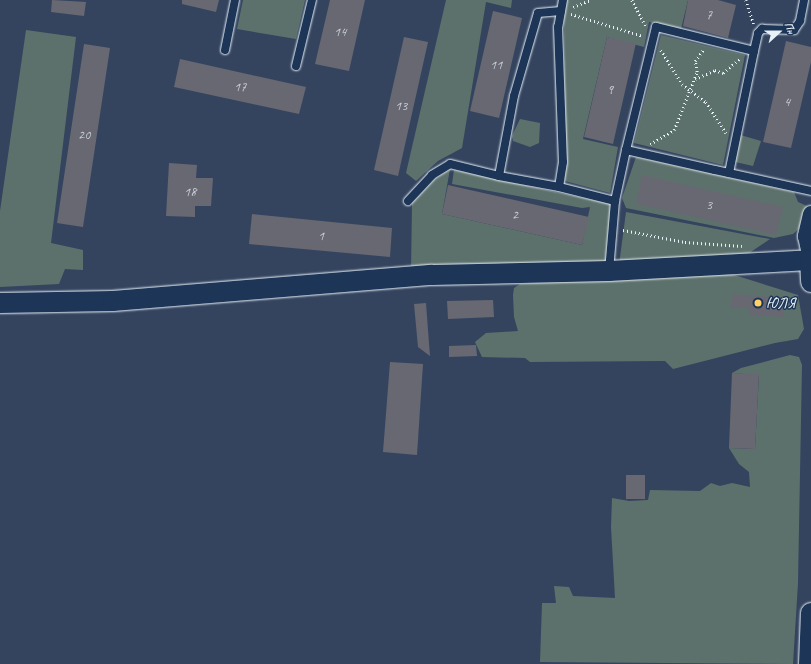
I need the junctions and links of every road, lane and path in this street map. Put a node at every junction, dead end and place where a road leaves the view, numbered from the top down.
1 (235, 0) edge
2 (312, 0) edge
3 (563, 0) edge
4 (590, 0) edge
5 (632, 0) edge
6 (746, 0) edge
7 (804, 0) edge
8 (561, 11) junction
9 (758, 33) junction
10 (653, 39) junction
11 (703, 39) junction
12 (225, 50) dead end
13 (754, 51) junction
14 (296, 66) dead end
15 (695, 79) junction
16 (689, 88) junction
17 (735, 142) junction
18 (626, 150) junction
19 (641, 154) junction
20 (729, 173) junction
21 (499, 176) junction
22 (559, 187) junction
23 (811, 191) edge
24 (408, 201) dead end
25 (615, 201) junction
26 (811, 214) edge
27 (613, 220) junction
28 (744, 246) dead end
29 (810, 260) edge
30 (609, 271) junction
31 (811, 282) edge
32 (0, 303) edge
33 (811, 614) edge
34 (809, 664) edge

1 - 12 lane
2 - 14 lane
3 - 8 lane
4 - 8 path
5 - 10 path
6 - 9 path
7 - 9 lane
8 - 10 path
8 - 21 lane
8 - 22 lane
9 - 13 lane
10 - 11 lane
10 - 16 path
10 - 18 lane
11 - 13 lane
11 - 15 path
13 - 15 path
13 - 17 lane
15 - 16 path
16 - 17 path
16 - 19 path
17 - 20 lane
18 - 19 lane
18 - 25 lane
19 - 20 lane
20 - 23 lane
21 - 22 lane
21 - 24 lane
22 - 25 lane
25 - 27 lane
26 - 29 street
27 - 28 path
27 - 30 lane
29 - 30 street
29 - 31 street
30 - 32 street
33 - 34 street

